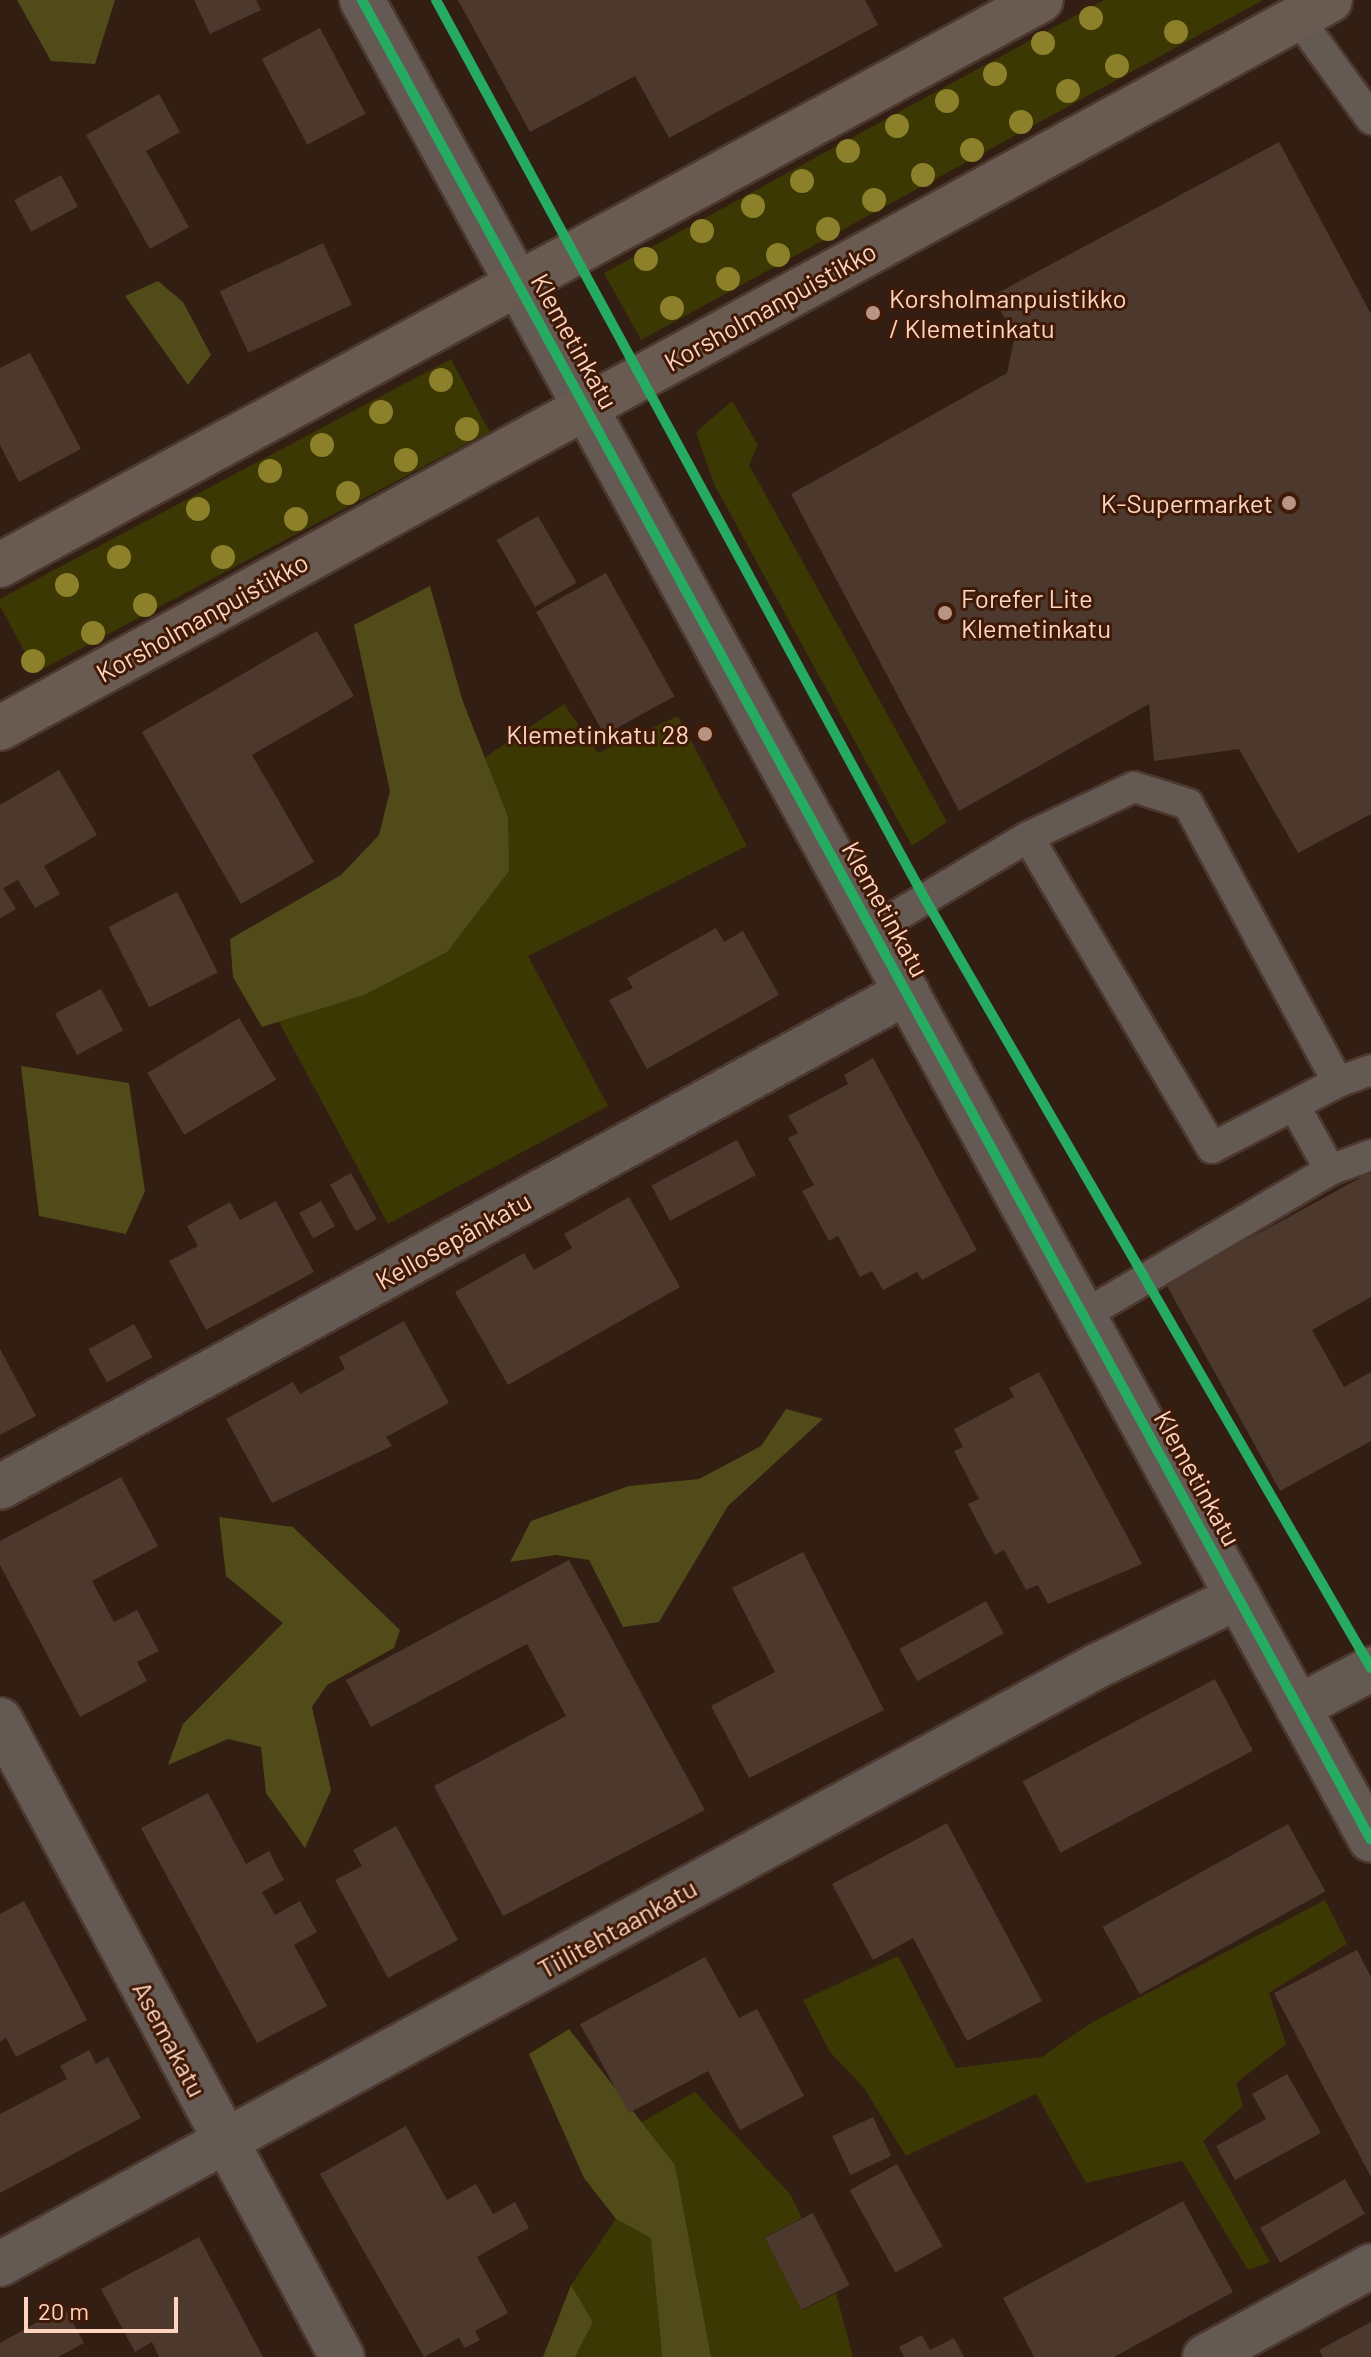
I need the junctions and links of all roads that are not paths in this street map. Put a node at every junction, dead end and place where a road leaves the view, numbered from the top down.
1 (362, 0) edge
2 (1041, 0) edge
3 (1314, 9) edge
4 (1369, 112) edge
5 (517, 282) junction
6 (586, 407) junction
7 (0, 565) edge
8 (0, 728) edge
9 (1028, 837) junction
10 (873, 930) junction
11 (907, 992) junction
12 (1371, 1070) edge
13 (1338, 1082) junction
14 (1294, 1105) junction
15 (1371, 1155) edge
16 (1330, 1170) junction
17 (1084, 1315) junction
18 (0, 1487) edge
19 (1238, 1597) junction
20 (1371, 1669) edge
21 (1298, 1707) junction
22 (0, 1720) edge
23 (1371, 1840) edge
24 (224, 2141) junction
25 (0, 2264) edge
26 (1371, 2266) edge
27 (342, 2357) edge
28 (1205, 2357) edge

1 - 5 street, Klemetinkatu
2 - 5 main road
3 - 4 lane
3 - 6 main road, Korsholmanpuistikko
5 - 6 street, Klemetinkatu
5 - 7 main road
6 - 8 main road, Korsholmanpuistikko
6 - 10 street, Klemetinkatu
9 - 10 lane
9 - 13 lane
9 - 14 lane
10 - 11 street, Klemetinkatu
11 - 17 street, Klemetinkatu
11 - 18 street, Kellosepänkatu
12 - 13 lane
13 - 14 lane
14 - 16 lane
15 - 16 lane
16 - 17 lane
17 - 19 street, Klemetinkatu
19 - 21 street, Klemetinkatu
19 - 24 street, Tiilitehtaankatu
20 - 21 street
21 - 23 street, Klemetinkatu
22 - 24 street, Asemakatu
24 - 25 street, Tiilitehtaankatu
24 - 27 street, Asemakatu
26 - 28 street

